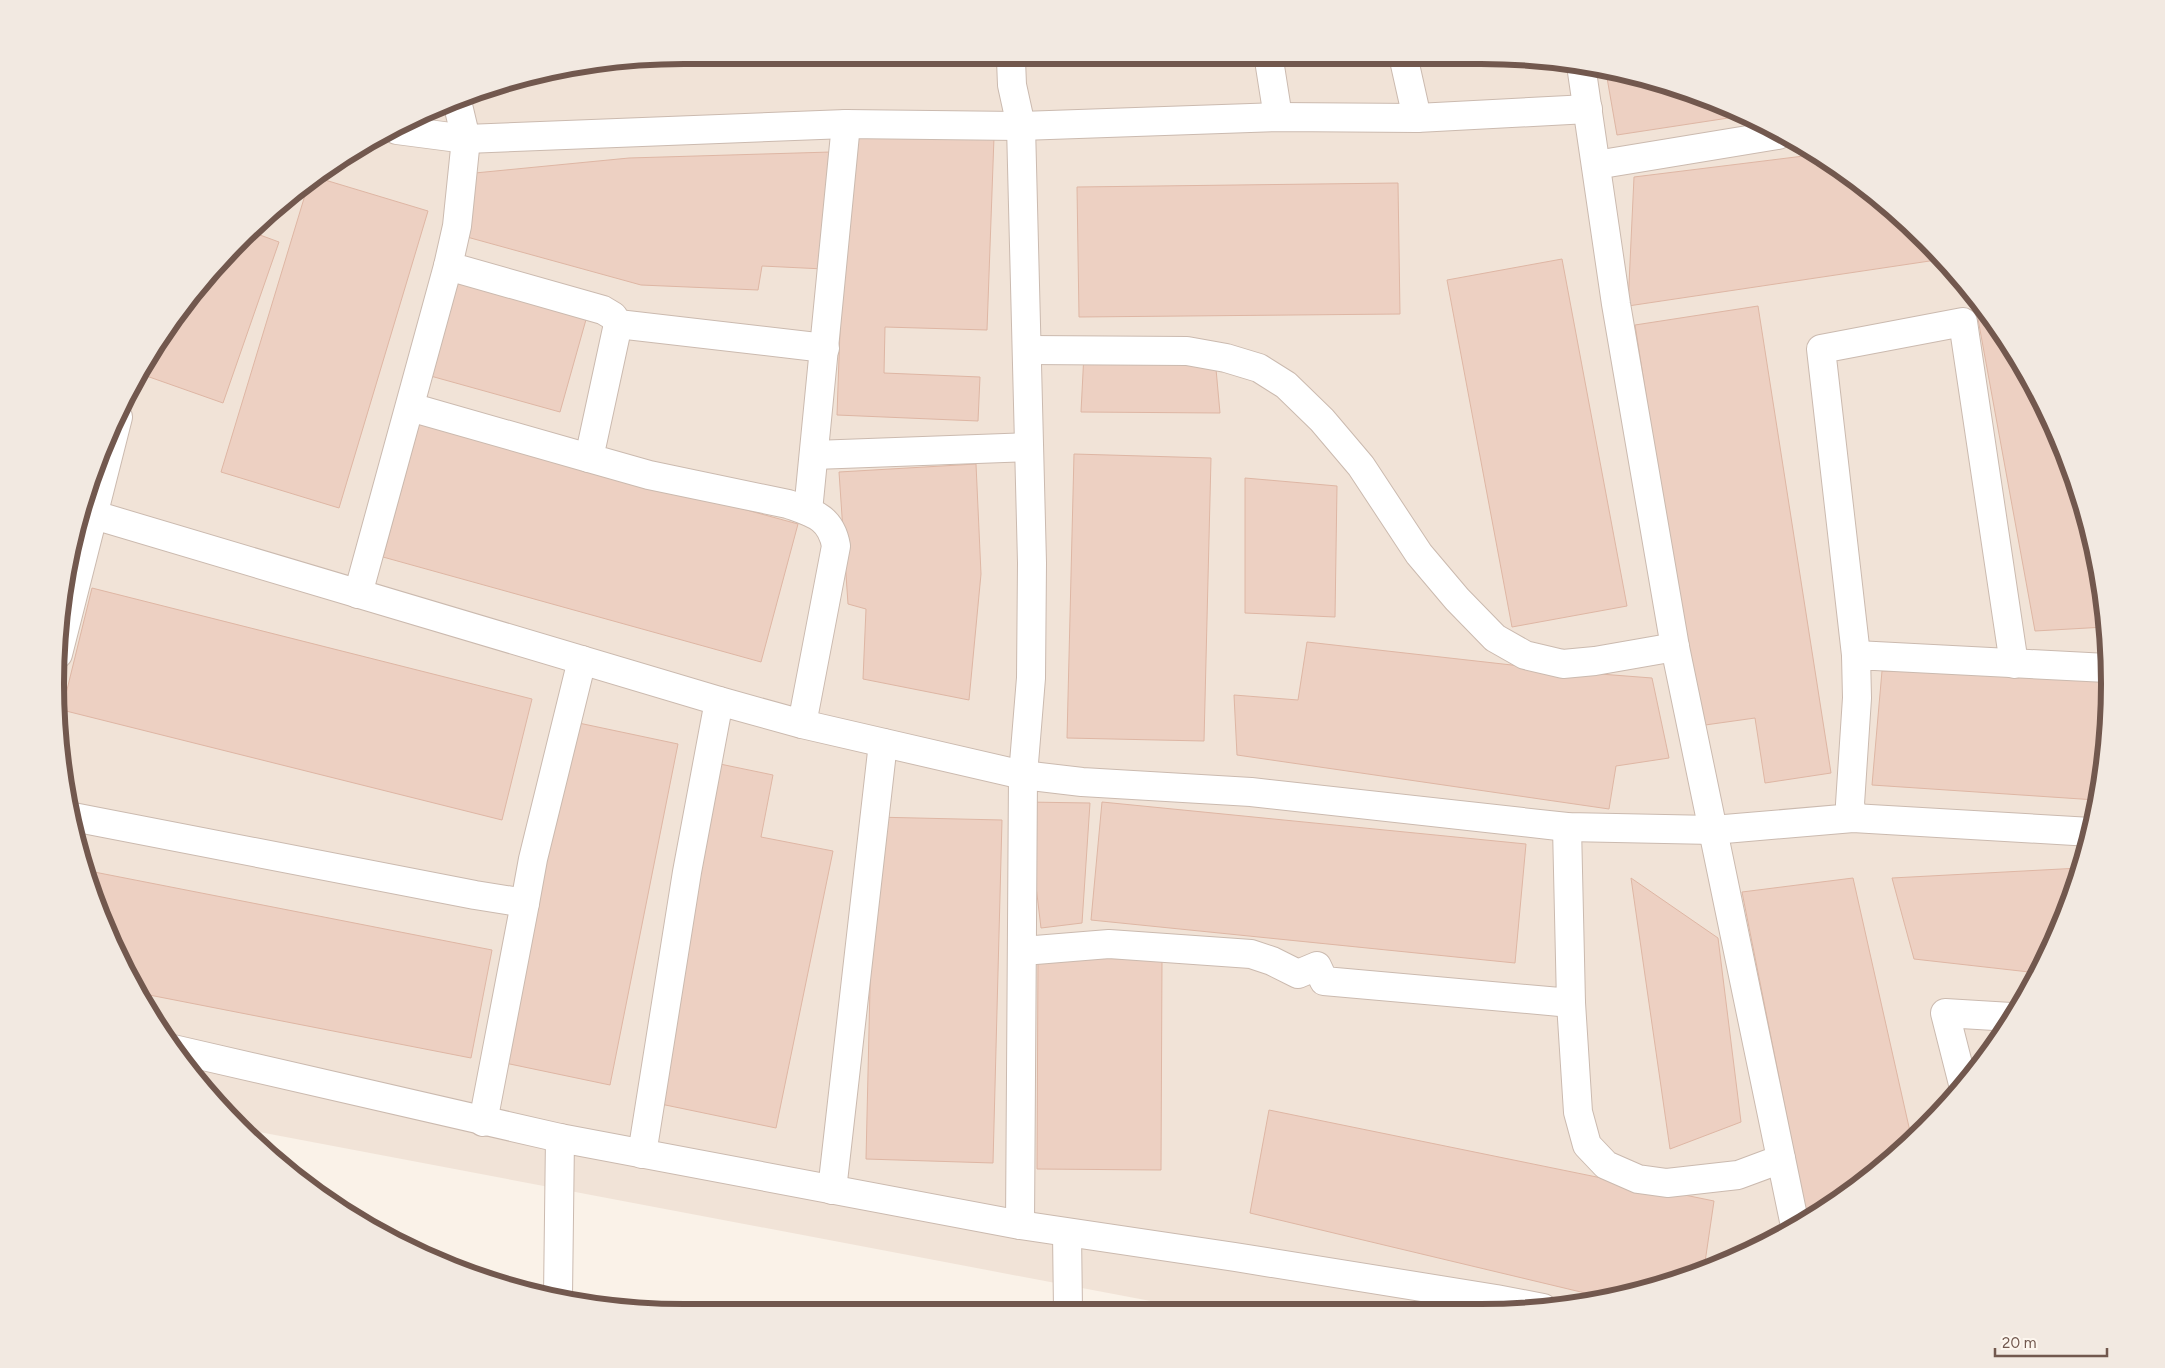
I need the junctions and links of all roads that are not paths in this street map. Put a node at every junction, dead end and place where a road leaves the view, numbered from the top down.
1 (1011, 64) edge
2 (1270, 64) edge
3 (1405, 64) edge
4 (1582, 73) edge
5 (458, 107) edge
6 (1588, 109) junction
7 (1278, 117) junction
8 (1417, 118) junction
9 (846, 124) junction
10 (1021, 126) junction
11 (404, 131) edge
12 (1768, 135) edge
13 (466, 139) junction
14 (1596, 165) junction
15 (448, 266) junction
16 (618, 324) junction
17 (825, 348) junction
18 (1028, 350) junction
19 (410, 408) junction
20 (1029, 447) junction
21 (814, 455) junction
22 (589, 458) junction
23 (808, 511) junction
24 (88, 513) edge
25 (84, 526) edge
26 (72, 586) edge
27 (358, 594) junction
28 (1675, 648) junction
29 (1856, 655) junction
30 (582, 660) junction
31 (2014, 664) junction
32 (2101, 668) edge
33 (719, 701) junction
34 (802, 724) junction
35 (883, 743) junction
36 (1023, 775) junction
37 (79, 818) edge
38 (1853, 818) junction
39 (1567, 827) junction
40 (1713, 830) junction
41 (2083, 832) edge
42 (525, 903) junction
43 (1023, 951) junction
44 (1571, 1004) junction
45 (2004, 1017) edge
46 (185, 1052) edge
47 (1961, 1076) edge
48 (483, 1122) junction
49 (560, 1138) junction
50 (642, 1154) junction
51 (1781, 1159) junction
52 (832, 1190) junction
53 (1794, 1219) edge
54 (1020, 1225) junction
55 (1067, 1233) junction
56 (558, 1291) edge
57 (1514, 1303) edge
58 (1068, 1304) edge

1 - 10 street
2 - 7 street
3 - 8 street
4 - 6 street
5 - 13 street
6 - 8 street
6 - 14 street
7 - 8 street
7 - 10 street
9 - 10 street
9 - 13 street
9 - 17 street
10 - 18 street
11 - 13 street
12 - 14 street
13 - 15 street
14 - 28 street
15 - 16 street
15 - 19 street
16 - 17 street
16 - 22 street
17 - 21 street
18 - 20 street
18 - 28 street
19 - 22 street
19 - 27 street
20 - 21 street
20 - 36 street
21 - 23 street
22 - 23 street
23 - 34 street
24 - 27 street
25 - 26 street
27 - 30 street
28 - 40 street
29 - 31 street
29 - 31 street
29 - 38 street
30 - 33 street
30 - 42 street
31 - 32 street
33 - 34 street
33 - 50 street
34 - 35 street
35 - 36 street
35 - 52 street
36 - 39 street
36 - 43 street
37 - 42 street
38 - 40 street
38 - 41 street
39 - 40 street
39 - 44 street
40 - 51 street
42 - 48 street
43 - 44 street
43 - 54 street
44 - 51 street
45 - 47 street
46 - 48 street
48 - 49 street
49 - 50 street
49 - 56 street
50 - 52 street
51 - 53 street
52 - 54 street
54 - 55 street
55 - 57 street
55 - 58 street

